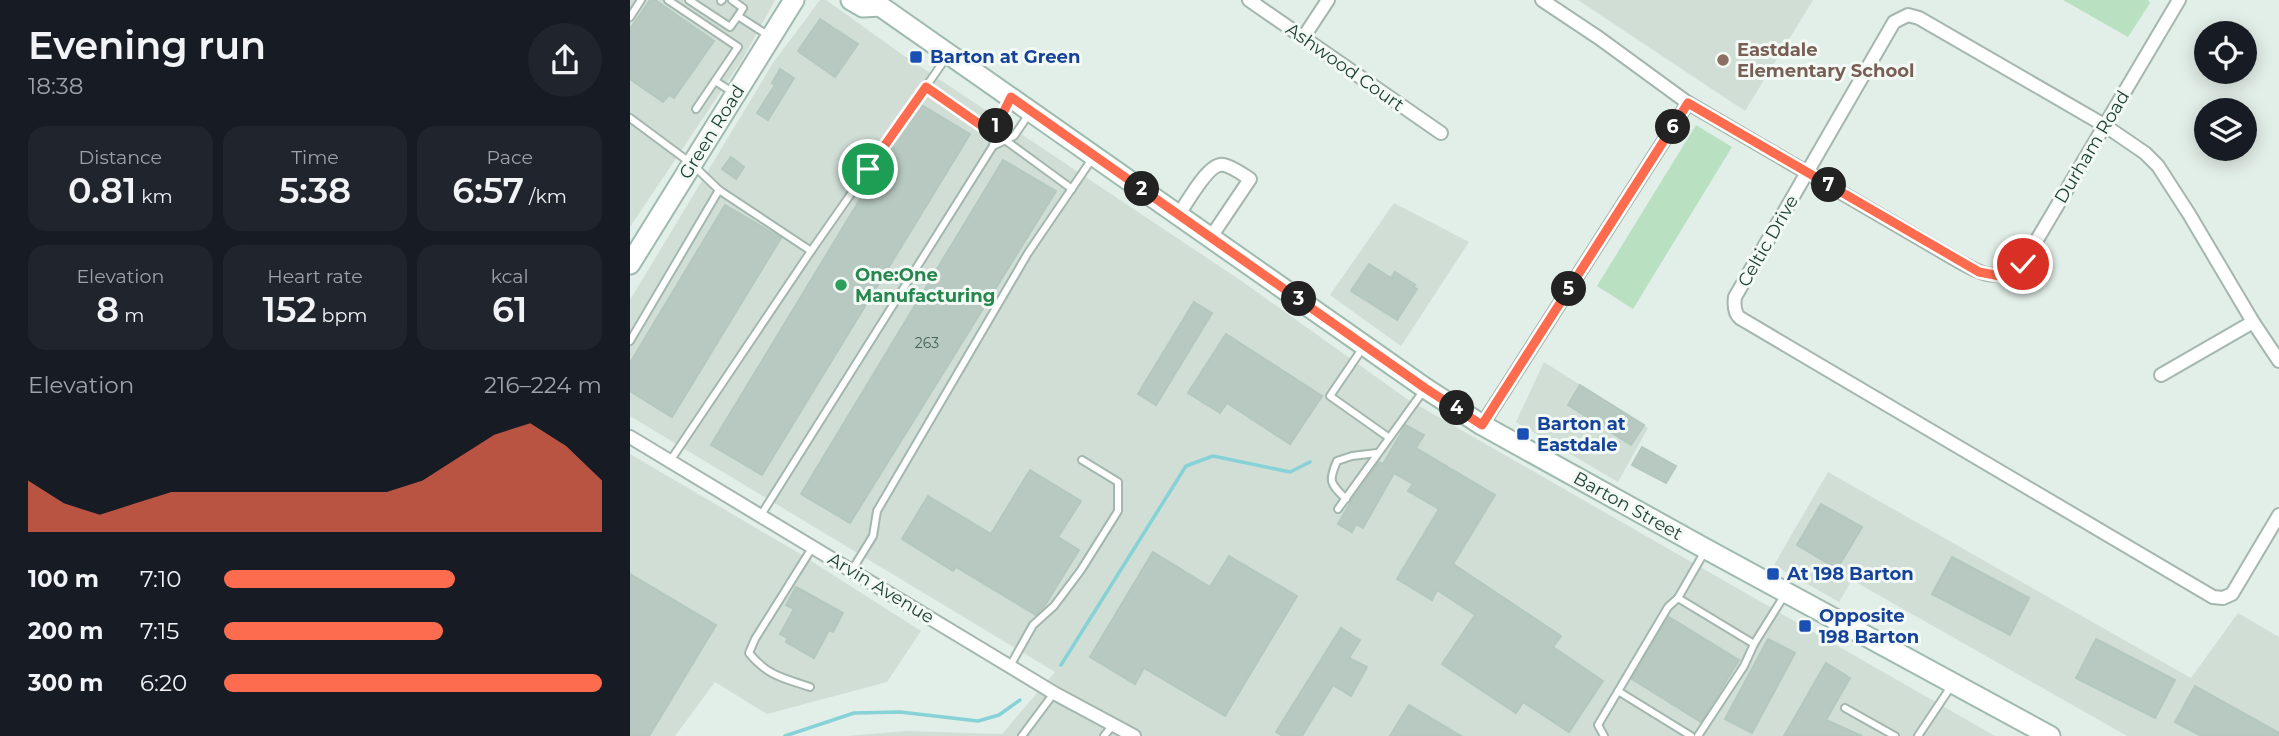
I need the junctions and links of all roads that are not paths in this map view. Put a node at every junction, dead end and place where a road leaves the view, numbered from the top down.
1 (641, 0) edge
2 (668, 0) edge
3 (689, 0) edge
4 (732, 0) edge
5 (794, 0) edge
6 (852, 0) edge
7 (1249, 0) edge
8 (1328, 0) edge
9 (1542, 0) edge
10 (2179, 0) edge
11 (699, 3) edge
12 (878, 3) edge
13 (738, 16) junction
14 (630, 17) edge
15 (771, 37) junction
16 (1303, 38) junction
17 (949, 54) junction
18 (715, 80) junction
19 (926, 87) junction
20 (736, 94) junction
21 (1011, 97) junction
22 (1688, 103) junction
23 (696, 109) dead end
24 (1031, 111) junction
25 (630, 118) edge
26 (2104, 125) junction
27 (1441, 133) dead end
28 (995, 135) junction
29 (1005, 140) junction
30 (993, 146) junction
31 (1094, 156) junction
32 (692, 163) junction
33 (1808, 173) junction
34 (1072, 189) junction
35 (719, 190) junction
36 (1179, 214) junction
37 (1211, 237) junction
38 (811, 251) junction
39 (630, 264) edge
40 (2253, 322) junction
41 (630, 341) edge
42 (1365, 346) junction
43 (2279, 360) edge
44 (2161, 375) dead end
45 (1425, 388) junction
46 (1482, 425) junction
47 (1388, 436) junction
48 (630, 437) edge
49 (1377, 453) junction
50 (1082, 460) dead end
51 (670, 461) junction
52 (1346, 499) junction
53 (1338, 509) dead end
54 (761, 515) junction
55 (2279, 515) edge
56 (814, 546) junction
57 (1706, 550) junction
58 (852, 570) junction
59 (1785, 593) junction
60 (1678, 598) junction
61 (1754, 644) junction
62 (1010, 666) junction
63 (1953, 684) junction
64 (810, 687) dead end
65 (1618, 691) junction
66 (1054, 693) junction
67 (1845, 708) dead end
68 (1113, 725) junction
69 (1025, 735) edge
70 (1104, 736) edge
71 (1134, 736) edge
72 (1604, 736) edge
73 (1691, 736) edge
74 (1698, 736) edge
75 (1895, 736) edge
76 (1918, 736) edge
77 (2050, 736) edge

1 - 14 lane
2 - 18 lane
3 - 11 lane
4 - 13 lane
5 - 15 main road, Green Road
6 - 12 main road, Barton Street
7 - 16 street, Ashwood Court
8 - 16 street
9 - 22 street, Durham Road
10 - 26 street, Durham Road
11 - 13 lane
12 - 17 main road, Barton Street
13 - 15 lane
15 - 20 main road, Green Road
16 - 27 street, Ashwood Court
17 - 19 lane
17 - 21 main road, Barton Street
18 - 20 lane
18 - 23 lane
19 - 28 lane
19 - 38 lane
20 - 32 main road, Green Road
21 - 24 main road, Barton Street
21 - 28 lane
22 - 33 street, Durham Road
22 - 46 street
24 - 29 lane
24 - 31 main road, Barton Street
25 - 32 lane
26 - 33 street, Durham Road
26 - 33 street, Celtic Drive
26 - 40 street, Celtic Drive
28 - 30 lane
29 - 30 lane
29 - 34 lane
30 - 54 lane
31 - 34 lane
31 - 36 main road, Barton Street
32 - 35 lane
32 - 39 main road, Green Road
33 - 55 street, Celtic Drive
34 - 58 lane
35 - 38 lane
35 - 41 lane
36 - 37 main road, Barton Street
36 - 37 street
37 - 42 main road, Barton Street
38 - 51 lane
40 - 43 street, Celtic Drive
40 - 44 street
42 - 45 main road, Barton Street
42 - 47 lane
45 - 46 main road, Barton Street
45 - 47 lane
46 - 57 main road, Barton Street
47 - 49 lane
48 - 51 street, Arvin Avenue
49 - 52 lane
49 - 52 lane
50 - 62 lane
51 - 54 street, Arvin Avenue
52 - 53 lane
54 - 56 street, Arvin Avenue
56 - 58 street, Arvin Avenue
56 - 64 lane
57 - 59 main road, Barton Street
57 - 60 lane
58 - 62 street, Arvin Avenue
59 - 61 lane
59 - 63 main road, Barton Street
60 - 61 lane
60 - 65 lane
61 - 74 lane
62 - 66 street, Arvin Avenue
63 - 76 lane
63 - 77 main road, Barton Street
65 - 72 lane
65 - 73 lane
66 - 68 street, Arvin Avenue
66 - 69 lane
67 - 75 lane
68 - 70 lane
68 - 71 street, Arvin Avenue

